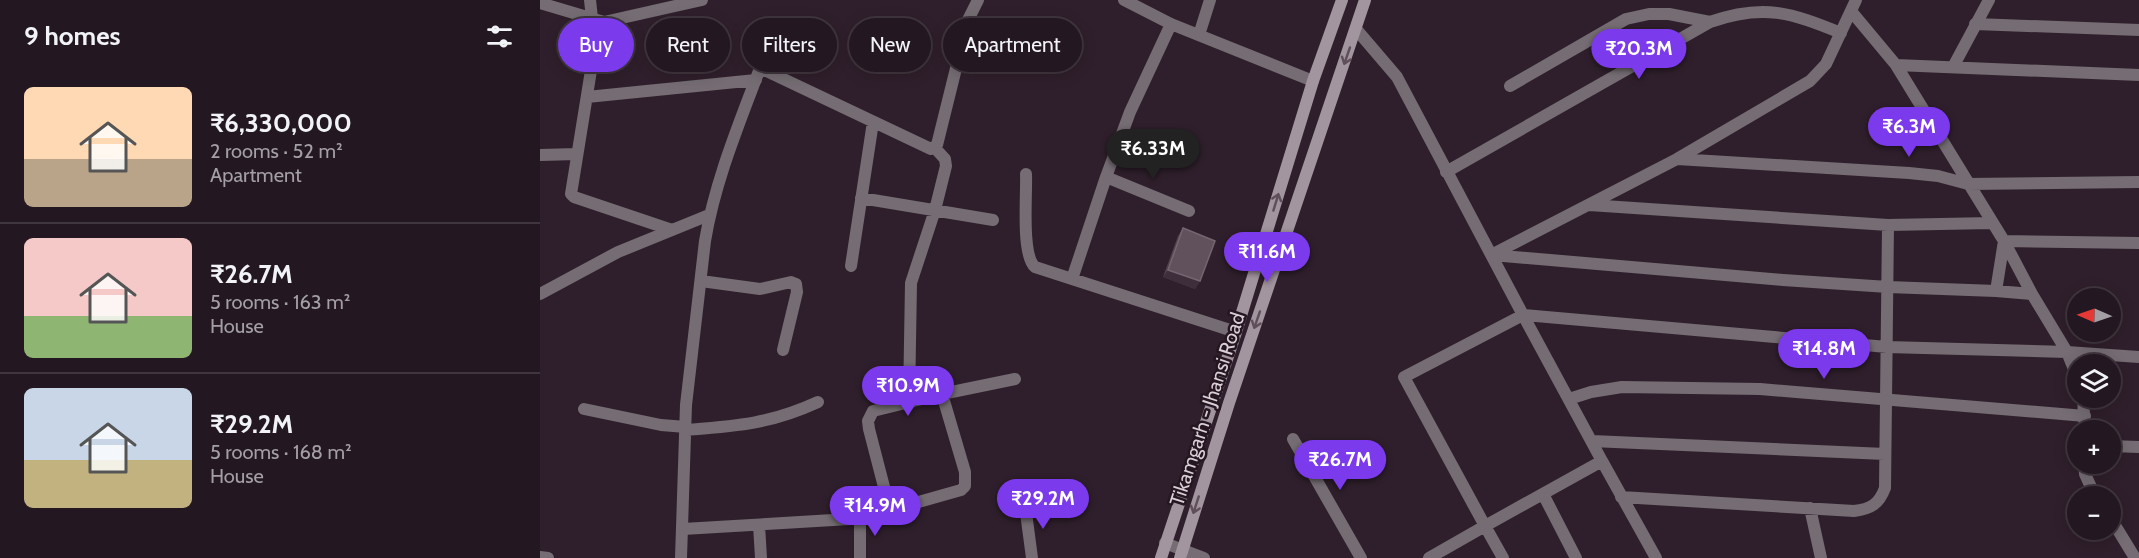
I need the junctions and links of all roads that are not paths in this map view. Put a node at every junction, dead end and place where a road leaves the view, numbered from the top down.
1 (590, 0) edge
2 (702, 0) edge
3 (978, 0) edge
4 (1124, 0) edge
5 (1210, 0) edge
6 (1342, 0) edge
7 (1365, 0) edge
8 (1989, 0) edge
9 (540, 3) edge
10 (1853, 5) edge
11 (589, 18) edge
12 (595, 18) edge
13 (622, 18) edge
14 (1710, 22) junction
15 (1171, 24) junction
16 (1975, 24) junction
17 (1356, 29) junction
18 (2139, 30) edge
19 (1841, 33) junction
20 (1199, 35) junction
21 (1896, 65) junction
22 (1953, 67) junction
23 (590, 72) edge
24 (2139, 75) edge
25 (756, 80) junction
26 (1313, 81) junction
27 (1510, 86) dead end
28 (587, 97) junction
29 (873, 122) junction
30 (1295, 141) junction
31 (933, 147) junction
32 (1315, 149) junction
33 (577, 154) junction
34 (540, 155) edge
35 (1677, 159) junction
36 (1446, 172) junction
37 (1026, 174) dead end
38 (1106, 177) junction
39 (2139, 182) edge
40 (1968, 184) junction
41 (861, 198) junction
42 (1588, 204) junction
43 (935, 210) junction
44 (1189, 211) dead end
45 (710, 215) junction
46 (993, 220) dead end
47 (1992, 223) junction
48 (1888, 225) junction
49 (672, 230) junction
50 (2004, 241) junction
51 (2139, 243) edge
52 (1492, 255) junction
53 (851, 266) dead end
54 (1072, 279) junction
55 (700, 281) junction
56 (1888, 287) junction
57 (1996, 291) junction
58 (540, 294) edge
59 (2032, 294) junction
60 (1523, 315) junction
61 (1236, 332) junction
62 (1887, 347) junction
63 (783, 351) dead end
64 (2067, 352) junction
65 (2139, 357) edge
66 (1015, 379) dead end
67 (942, 394) junction
68 (1569, 399) junction
69 (1886, 400) junction
70 (909, 401) junction
71 (818, 402) dead end
72 (2084, 408) edge
73 (584, 409) dead end
74 (2085, 416) junction
75 (2085, 420) edge
76 (686, 428) junction
77 (1293, 439) dead end
78 (1592, 441) junction
79 (2121, 446) edge
80 (2139, 447) edge
81 (1885, 454) junction
82 (1602, 461) junction
83 (1543, 494) junction
84 (1621, 497) junction
85 (1025, 505) dead end
86 (1810, 508) junction
87 (890, 510) junction
88 (860, 517) junction
89 (759, 525) junction
90 (1485, 526) junction
91 (683, 529) junction
92 (2121, 535) edge
93 (1165, 543) junction
94 (1181, 554) edge
95 (540, 557) edge
96 (1432, 557) edge
97 (548, 558) edge
98 (681, 558) edge
99 (761, 558) edge
100 (860, 558) edge
101 (1032, 558) edge
102 (1161, 558) edge
103 (1204, 558) edge
104 (1362, 558) edge
105 (1503, 558) edge
106 (1576, 558) edge
107 (1656, 558) edge
108 (1821, 558) edge
109 (2135, 558) edge

1 - 12 street
2 - 13 street
3 - 31 street
4 - 15 street
5 - 20 street
6 - 26 street
7 - 17 street, Tikamgarh - Jhansi Road
8 - 16 street
9 - 11 street
10 - 19 street
10 - 21 street
14 - 19 street
14 - 27 street
14 - 36 street
15 - 20 street
15 - 38 street
16 - 18 street
16 - 22 street
17 -> 32 street, Tikamgarh - Jhansi Road
17 - 36 street
19 - 35 street
20 - 26 street
21 - 22 street
21 - 40 street
22 - 24 street
23 - 28 street
25 - 28 street
25 - 29 street
25 - 45 street
26 - 30 street
28 - 33 street
29 - 31 street
29 - 41 street
30 - 32 street
61 -> 30 street
31 - 43 street
32 -> 94 street, Tikamgarh - Jhansi Road
33 - 34 street
33 - 49 street
35 - 40 street
35 - 42 street
36 - 52 street
37 - 54 street
38 - 44 street
38 - 54 street
39 - 40 street
40 - 47 street
41 - 43 street
41 - 53 street
42 - 48 street
42 - 52 street
43 - 46 street
43 - 70 street
45 - 49 street
45 - 55 street
47 - 48 street
47 - 50 street
48 - 56 street
49 - 58 street
50 - 51 street
50 - 57 street
50 - 59 street
52 - 56 street
52 - 60 street
54 - 61 street
55 - 63 street
55 - 76 street
56 - 57 street
56 - 62 street
57 - 59 street
59 - 64 street
60 - 62 street
60 - 68 street
60 - 90 street
61 - 93 street
62 - 64 street
62 - 69 street
64 - 65 street
66 - 67 street
67 - 70 street
67 - 87 street
68 - 69 street
68 - 78 street
69 - 74 street
69 - 81 street
70 - 87 street
71 - 76 street
72 - 74 street
73 - 76 street
74 - 75 street
76 - 91 street
77 - 104 street
78 - 81 street
78 - 82 street
79 - 80 street
81 - 86 street
82 - 83 street
82 - 84 street
83 - 90 street
83 - 106 street
84 - 86 street
84 - 107 street
85 - 101 street
86 - 108 street
87 - 88 street
88 - 89 street
88 - 100 street
89 - 91 street
89 - 99 street
90 - 96 street
90 - 105 street
91 - 98 street
92 - 109 street
93 - 94 street
93 - 102 street
94 - 103 street
95 - 97 street

